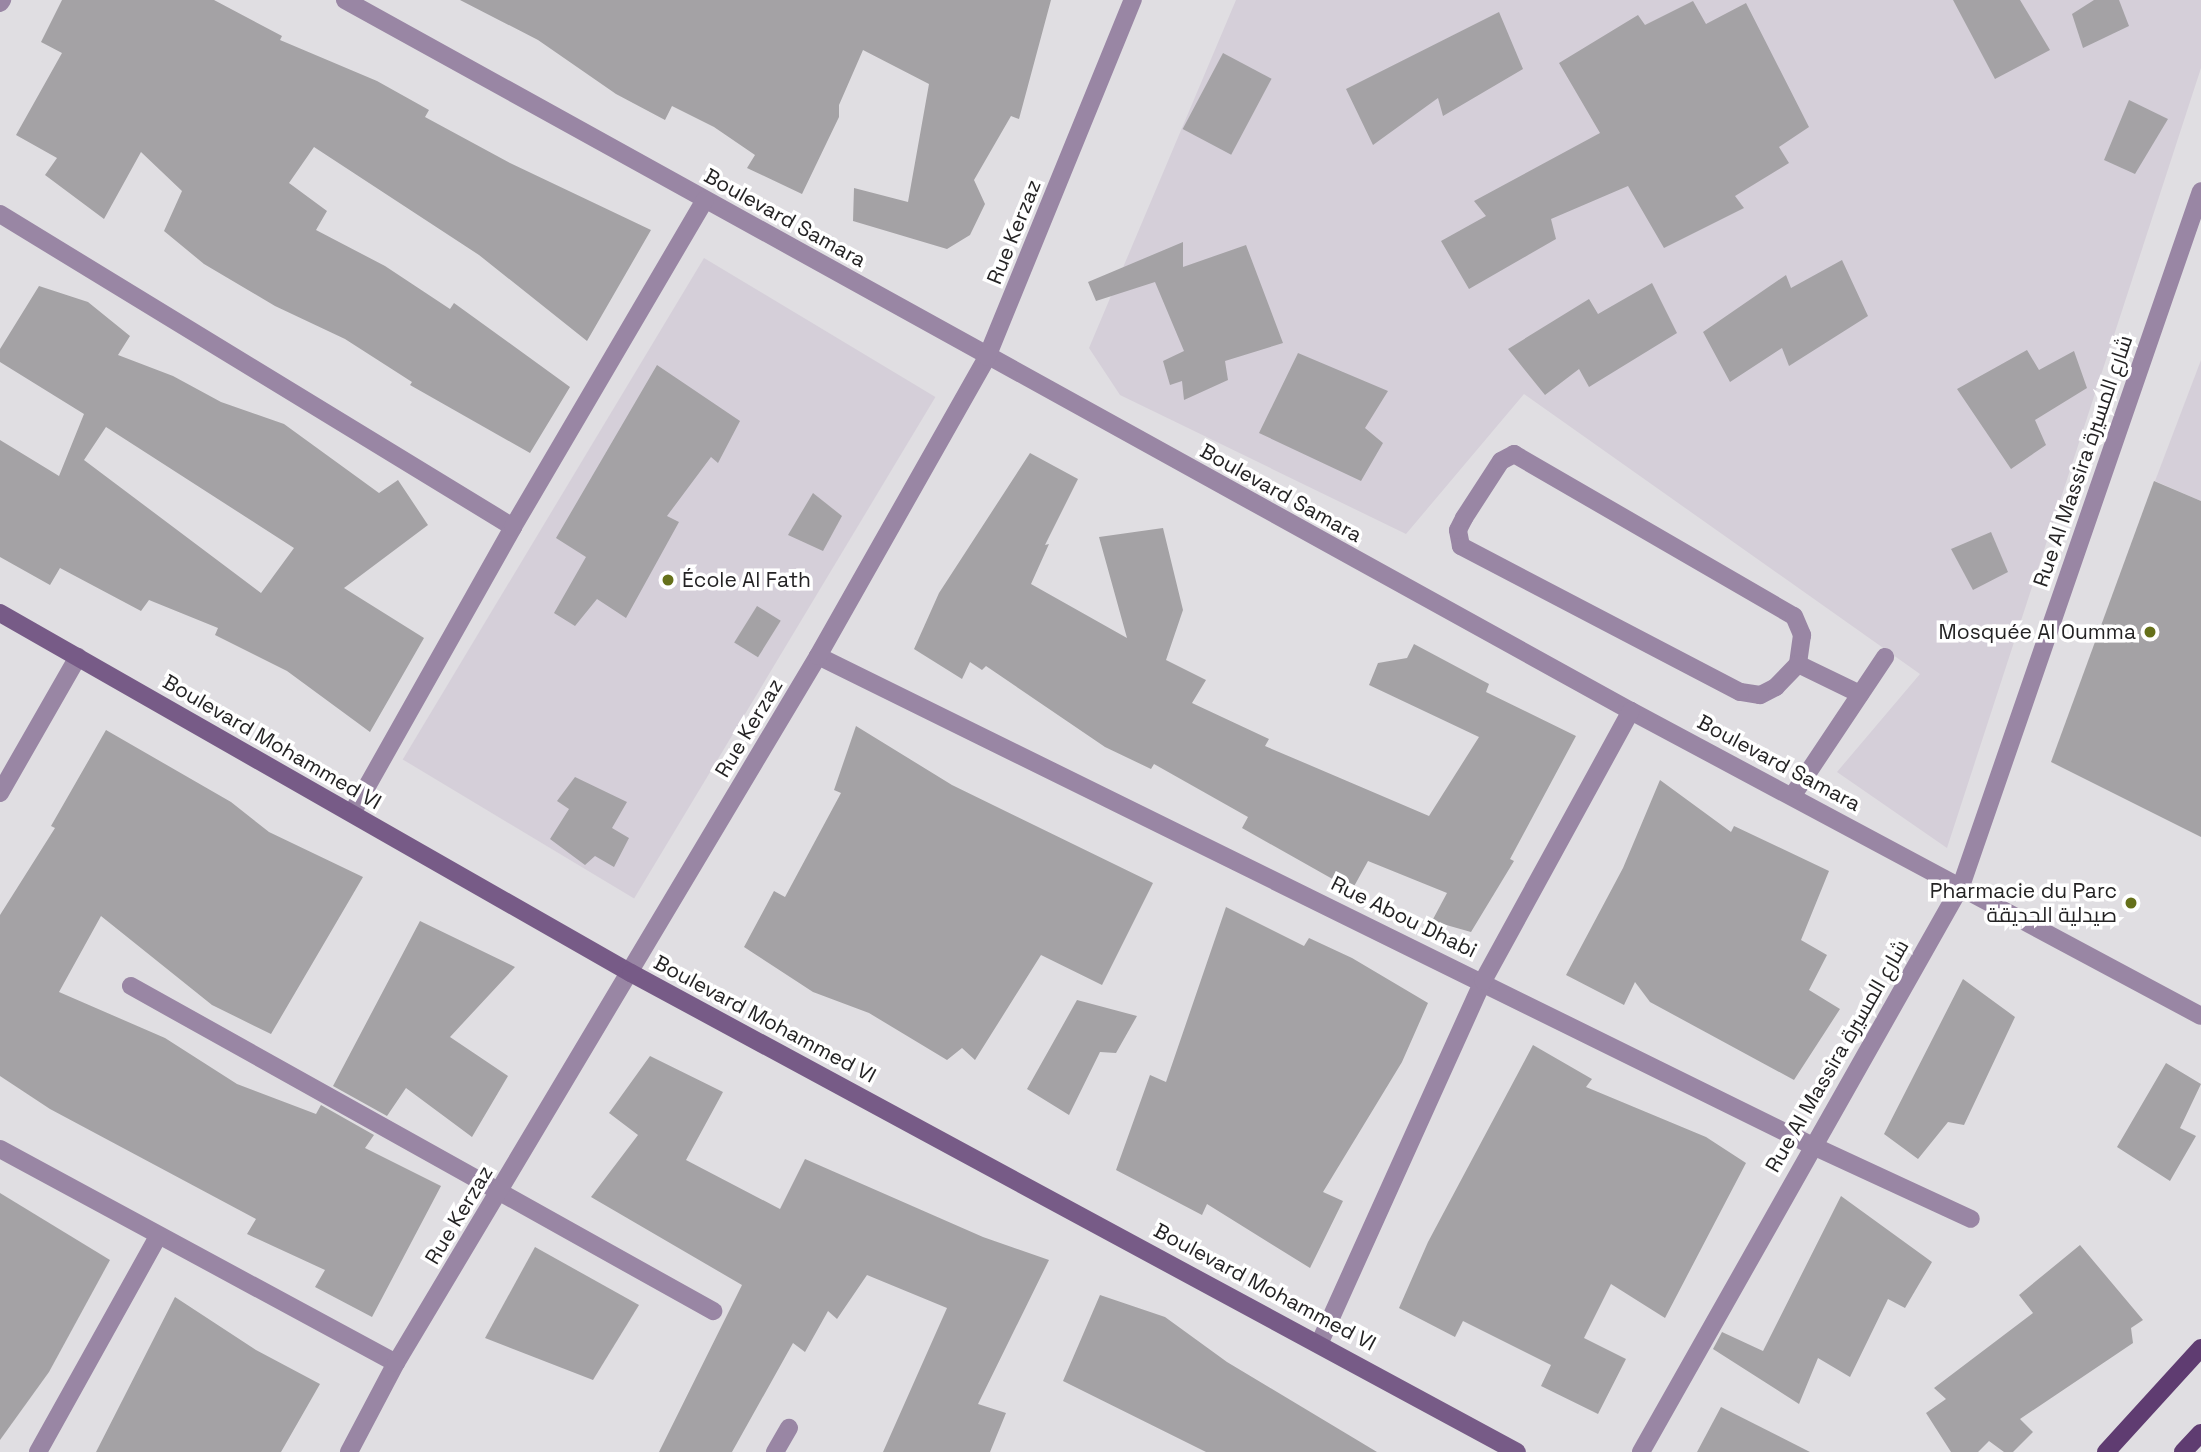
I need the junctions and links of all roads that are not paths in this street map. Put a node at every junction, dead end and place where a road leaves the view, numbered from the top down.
1 (345, 0) edge
2 (1133, 0) edge
3 (2201, 191) edge
4 (705, 200) junction
5 (0, 214) edge
6 (987, 357) junction
7 (513, 527) junction
8 (0, 613) edge
9 (818, 656) junction
10 (78, 657) junction
11 (1885, 657) dead end
12 (1798, 664) junction
13 (1860, 694) junction
14 (1631, 711) junction
15 (0, 793) edge
16 (1793, 796) junction
17 (352, 813) junction
18 (1961, 886) junction
19 (631, 974) junction
20 (1483, 981) junction
21 (131, 986) dead end
22 (2201, 1016) edge
23 (1811, 1145) junction
24 (0, 1149) edge
25 (501, 1191) junction
26 (1970, 1219) dead end
27 (158, 1236) junction
28 (713, 1311) dead end
29 (1320, 1342) junction
30 (2201, 1348) edge
31 (396, 1363) junction
32 (789, 1428) dead end
33 (2201, 1433) edge
34 (38, 1452) edge
35 (349, 1452) edge
36 (775, 1452) edge
37 (1517, 1452) edge
38 (1641, 1452) edge
39 (2106, 1452) edge
40 (2183, 1452) edge

1 - 4 street, Boulevard Samara
2 - 6 street, Rue Kerzaz
3 - 18 street, Rue Al Massira شارع المسيرة
4 - 6 street, Boulevard Samara
4 - 7 street
5 - 7 street
6 - 9 street, Rue Kerzaz
6 - 14 street, Boulevard Samara
7 - 17 street
8 - 10 street, Boulevard Mohammed VI
9 - 19 street, Rue Kerzaz
9 - 20 street, Rue Abou Dhabi
10 - 15 street
10 - 17 street, Boulevard Mohammed VI
11 - 13 street
12 - 12 street
12 - 13 street
13 - 16 street
14 - 16 street, Boulevard Samara
14 - 20 street
16 - 18 street, Boulevard Samara
17 - 19 street, Boulevard Mohammed VI
18 - 22 street, Boulevard Samara
18 - 23 street, Rue Al Massira شارع المسيرة
19 - 25 street, Rue Kerzaz
19 - 29 street, Boulevard Mohammed VI
20 - 23 street, Rue Abou Dhabi
20 - 29 street
21 - 25 street
23 - 26 street, Rue Abou Dhabi
23 - 38 street, Rue Al Massira شارع المسيرة
24 - 27 street
25 - 28 street
25 - 31 street, Rue Kerzaz
27 - 31 street
27 - 34 street
29 - 37 street, Boulevard Mohammed VI
30 - 39 main road
31 - 35 street, Rue Kerzaz
32 - 36 street
33 - 40 main road

